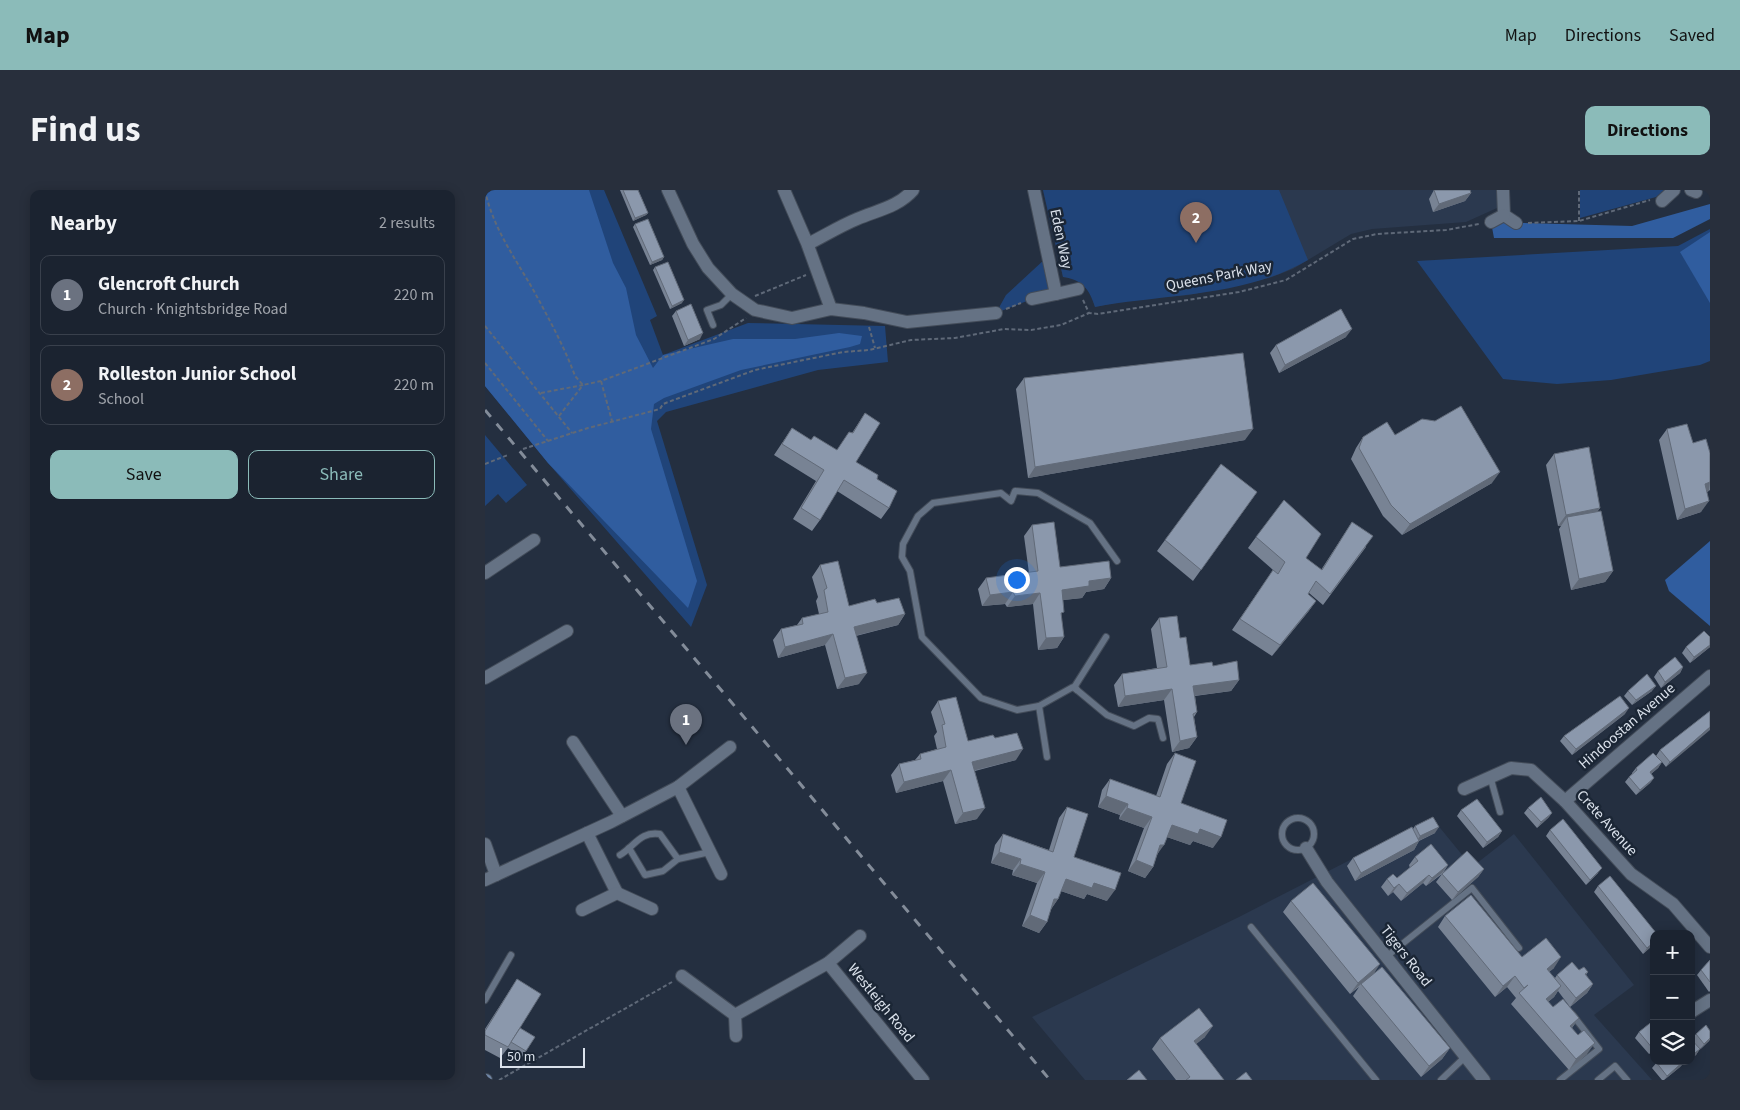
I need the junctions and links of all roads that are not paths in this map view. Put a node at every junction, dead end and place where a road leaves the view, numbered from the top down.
1 (668, 190) edge
2 (784, 190) edge
3 (913, 190) edge
4 (1035, 190) edge
5 (1503, 190) edge
6 (1674, 190) edge
7 (1662, 201) road end
8 (1504, 215) junction
9 (1491, 222) road end
10 (1516, 223) road end
11 (808, 244) junction
12 (1078, 288) road end
13 (1057, 294) junction
14 (737, 298) junction
15 (1032, 299) road end
16 (831, 309) junction
17 (996, 313) road end
18 (713, 325) dead end
19 (535, 540) dead end
20 (1117, 561) dead end
21 (485, 573) edge
22 (567, 631) dead end
23 (1106, 637) dead end
24 (1710, 676) edge
25 (485, 678) edge
26 (1077, 690) junction
27 (1039, 706) junction
28 (1163, 738) dead end
29 (573, 742) dead end
30 (729, 748) dead end
31 (1047, 756) dead end
32 (1490, 776) junction
33 (678, 786) junction
34 (1464, 789) dead end
35 (1565, 801) junction
36 (1501, 812) dead end
37 (622, 816) junction
38 (587, 833) junction
39 (485, 844) edge
40 (629, 848) junction
41 (1306, 848) junction
42 (710, 852) junction
43 (620, 855) dead end
44 (678, 859) junction
45 (721, 874) dead end
46 (490, 877) edge
47 (617, 893) junction
48 (652, 909) dead end
49 (582, 910) dead end
50 (1251, 927) dead end
51 (860, 936) dead end
52 (1710, 947) edge
53 (1519, 948) dead end
54 (511, 955) dead end
55 (1386, 957) junction
56 (829, 964) junction
57 (682, 976) road end
58 (485, 1000) edge
59 (1710, 1000) edge
60 (1695, 1009) edge
61 (1571, 1013) edge
62 (735, 1015) junction
63 (737, 1036) dead end
64 (1465, 1057) junction
65 (923, 1080) edge
66 (1376, 1080) edge
67 (1441, 1080) edge
68 (1484, 1080) edge
69 (1560, 1080) edge
70 (1598, 1080) edge
71 (1627, 1080) edge

1 - 14 street
2 - 11 street
3 - 11 street
4 - 13 street, Eden Way
5 - 8 street
6 - 7 street
8 - 9 street
8 - 10 street
11 - 16 street
12 - 13 street, Eden Way
13 - 15 street, Eden Way
14 - 16 street
14 - 18 lane
16 - 17 street
19 - 21 street
20 - 27 lane
22 - 25 street
23 - 26 lane
24 - 35 street, Hindoostan Avenue
26 - 27 lane
26 - 28 lane
27 - 31 lane
29 - 37 street
30 - 33 street
32 - 34 street, Crete Avenue
32 - 35 street, Crete Avenue
32 - 36 lane
33 - 37 street
33 - 42 street
35 - 52 street, Crete Avenue
37 - 38 street
38 - 46 street
38 - 47 street
39 - 46 street
40 - 43 lane
40 - 44 lane
40 - 44 lane
41 - 41 lane
41 - 55 street, Tigers Road
42 - 44 lane
42 - 45 street
47 - 48 street
47 - 49 street
50 - 66 lane
51 - 56 street
53 - 55 lane
54 - 58 lane
55 - 64 street, Tigers Road
56 - 62 street, Westleigh Road
56 - 65 street, Westleigh Road
57 - 62 street
59 - 60 street
61 - 69 lane
62 - 63 street
64 - 67 lane
64 - 68 street, Tigers Road
70 - 71 lane

